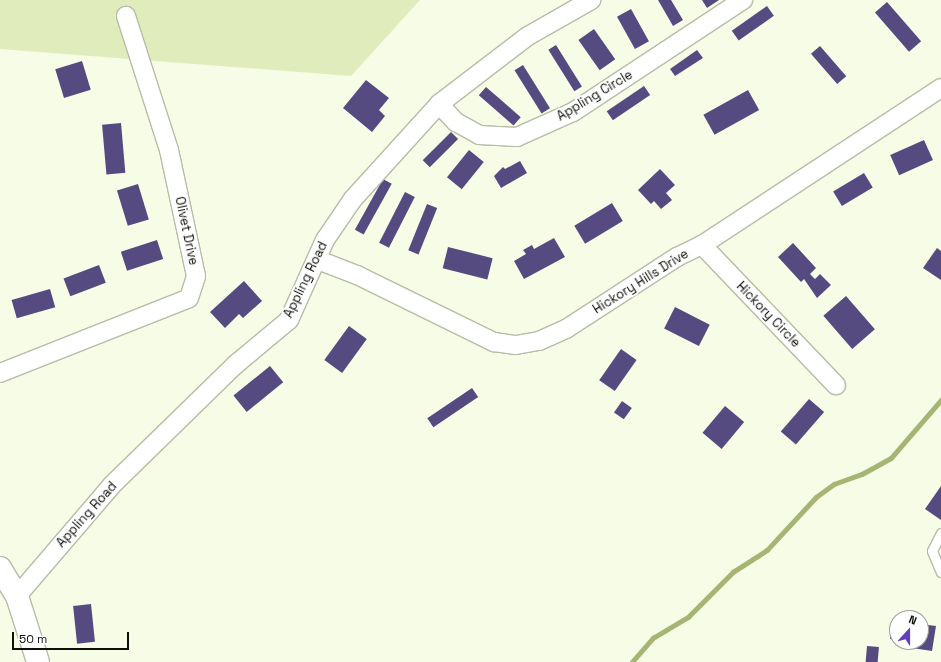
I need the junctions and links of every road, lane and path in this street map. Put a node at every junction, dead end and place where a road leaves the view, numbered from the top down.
1 (591, 0) edge
2 (743, 0) edge
3 (126, 16) dead end
4 (941, 88) edge
5 (439, 104) junction
6 (702, 245) junction
7 (318, 260) junction
8 (0, 373) edge
9 (836, 385) dead end
10 (941, 533) edge
11 (0, 568) edge
12 (941, 572) edge
13 (17, 596) junction
14 (38, 662) edge

1 - 5 street, Appling Road
2 - 5 street, Appling Circle
3 - 8 street, Olivet Drive
4 - 6 street, Hickory Hills Drive
5 - 7 street, Appling Road
6 - 7 street, Hickory Hills Drive
6 - 9 street, Hickory Circle
7 - 13 street, Appling Road
10 - 12 lane
11 - 13 street
13 - 14 street

